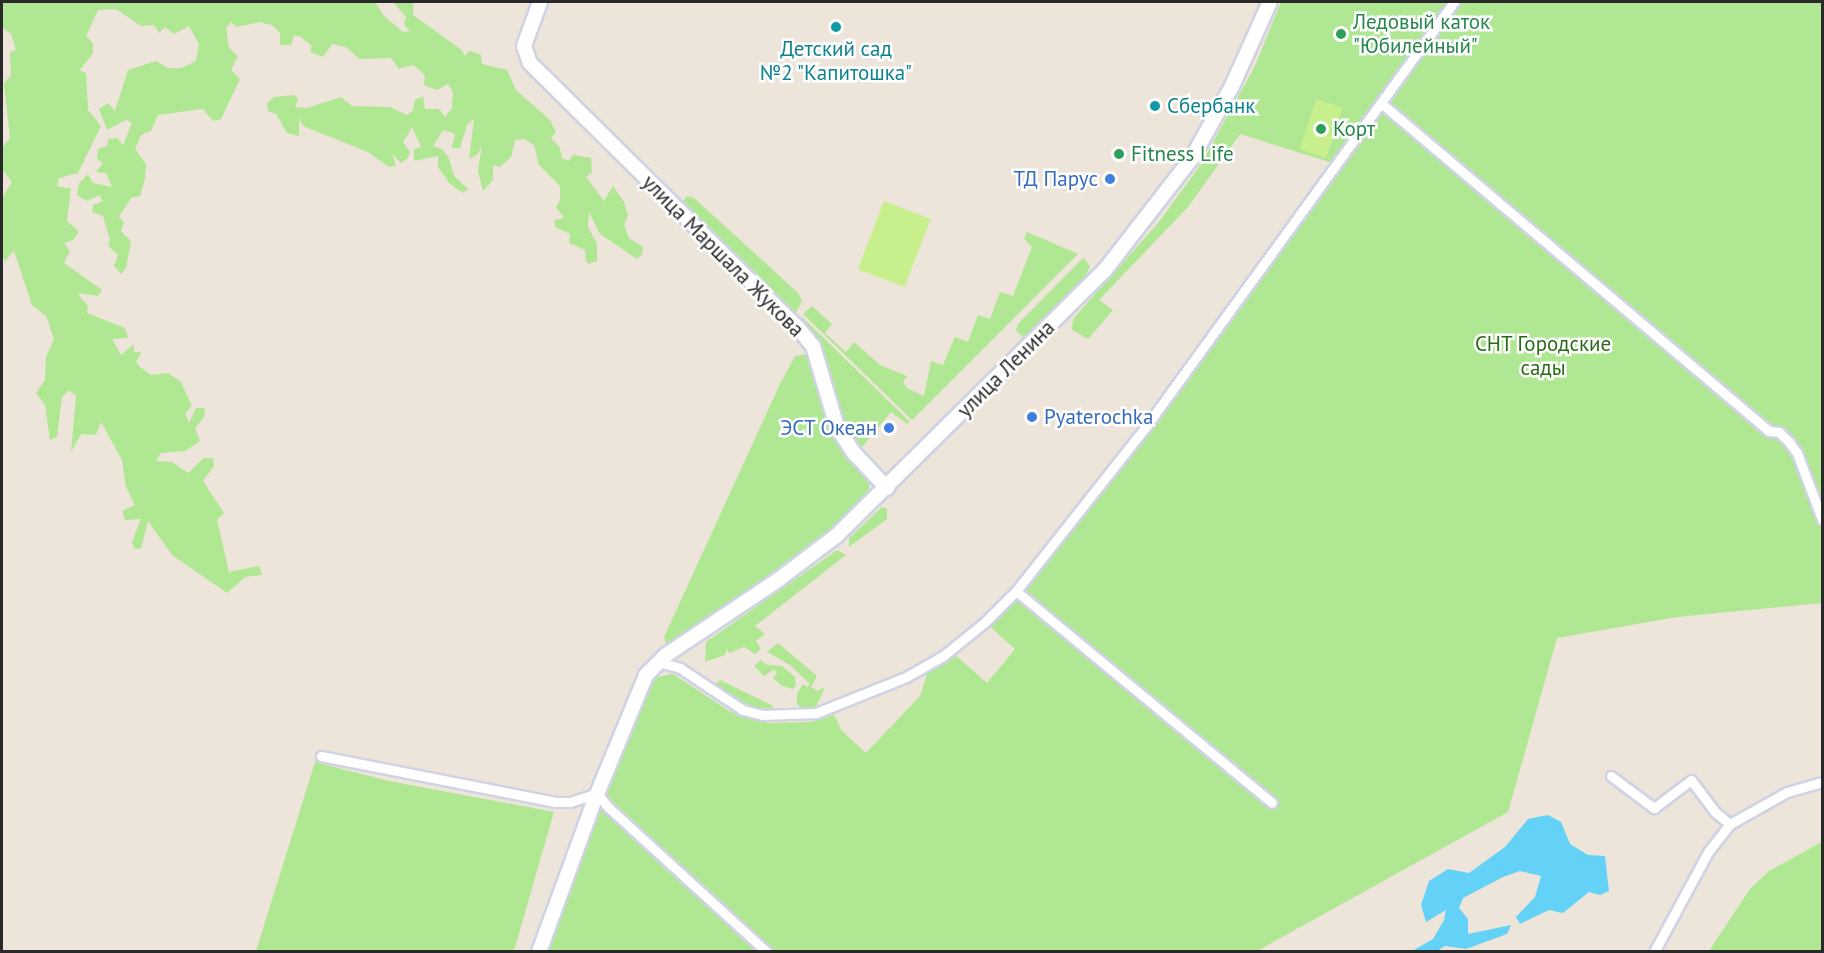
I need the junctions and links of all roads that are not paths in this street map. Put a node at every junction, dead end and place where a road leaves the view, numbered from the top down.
1 (540, 2) edge
2 (1270, 2) edge
3 (1454, 2) edge
4 (1381, 103) junction
5 (887, 488) junction
6 (1822, 519) edge
7 (1016, 591) junction
8 (658, 662) junction
9 (321, 756) dead end
10 (1611, 776) dead end
11 (1822, 782) edge
12 (597, 793) junction
13 (1272, 803) dead end
14 (1730, 824) junction
15 (539, 951) edge
16 (767, 951) edge
17 (1654, 951) edge

1 - 5 main road, улица Маршала Жукова
2 - 5 main road, улица Ленина
3 - 4 street
4 - 6 street
4 - 7 street
5 - 8 main road, улица Ленина
7 - 8 street
7 - 13 street
8 - 12 main road, улица Ленина
9 - 12 street
10 - 14 street
11 - 14 street
12 - 15 main road, улица Ленина
12 - 16 street
14 - 17 street

